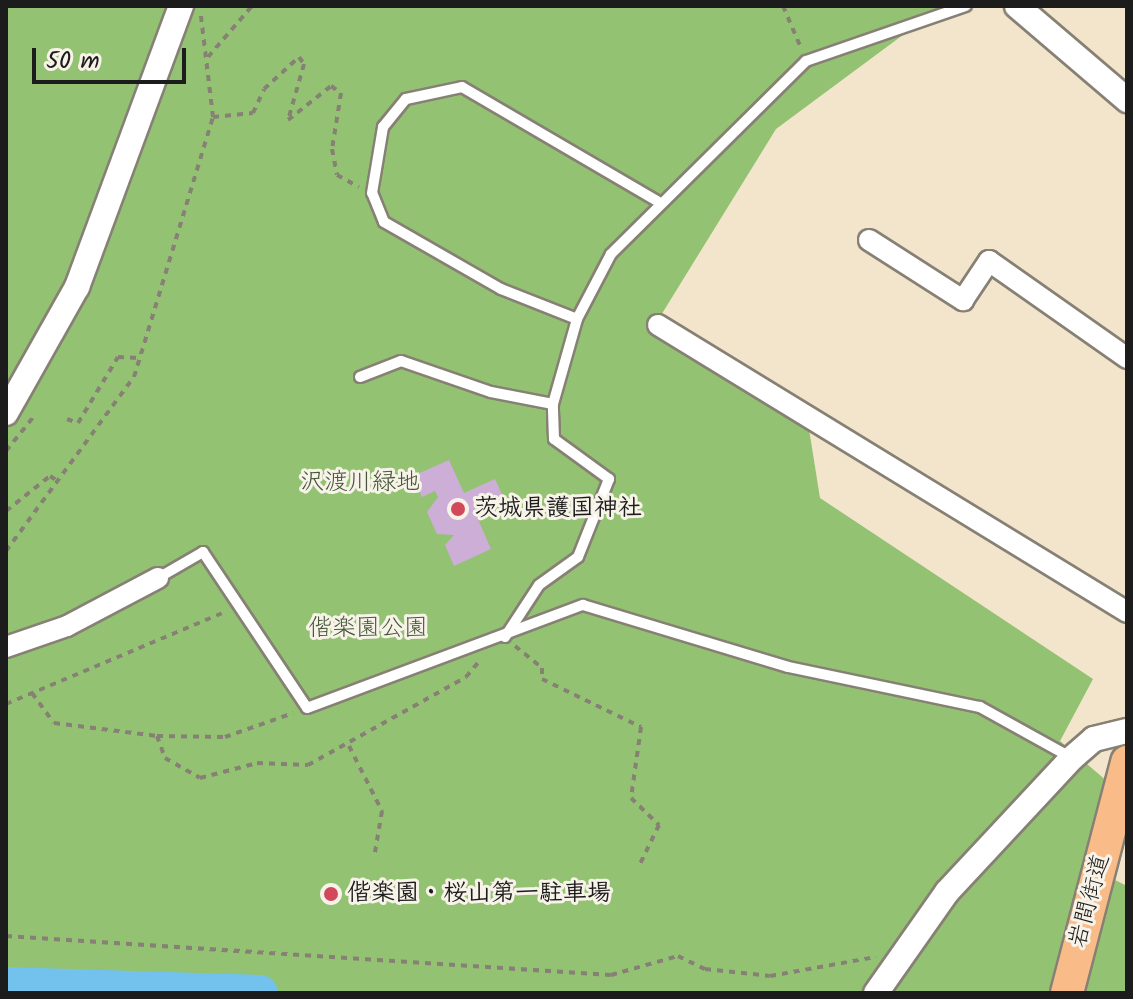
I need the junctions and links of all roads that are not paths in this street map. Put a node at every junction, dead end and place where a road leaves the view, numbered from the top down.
1 (181, 6) edge
2 (966, 6) edge
3 (1017, 6) edge
4 (1127, 100) edge
5 (657, 201) junction
6 (869, 240) dead end
7 (577, 319) junction
8 (658, 325) dead end
9 (1127, 358) edge
10 (360, 377) dead end
11 (553, 404) junction
12 (6, 413) edge
13 (158, 578) joint
14 (1127, 612) edge
15 (500, 640) junction
16 (6, 647) edge
17 (1127, 731) edge
18 (1072, 758) junction
19 (1127, 762) edge
20 (876, 993) edge
21 (1067, 993) edge

1 - 12 street
2 - 5 lane
3 - 4 street
5 - 7 lane
5 - 7 lane
6 - 9 street
7 - 11 lane
8 - 14 street
10 - 11 lane
11 - 15 lane
13 - 15 lane
13 - 16 street
15 - 18 lane
17 - 18 street
18 - 20 street
19 - 21 main road, 岩間街道

